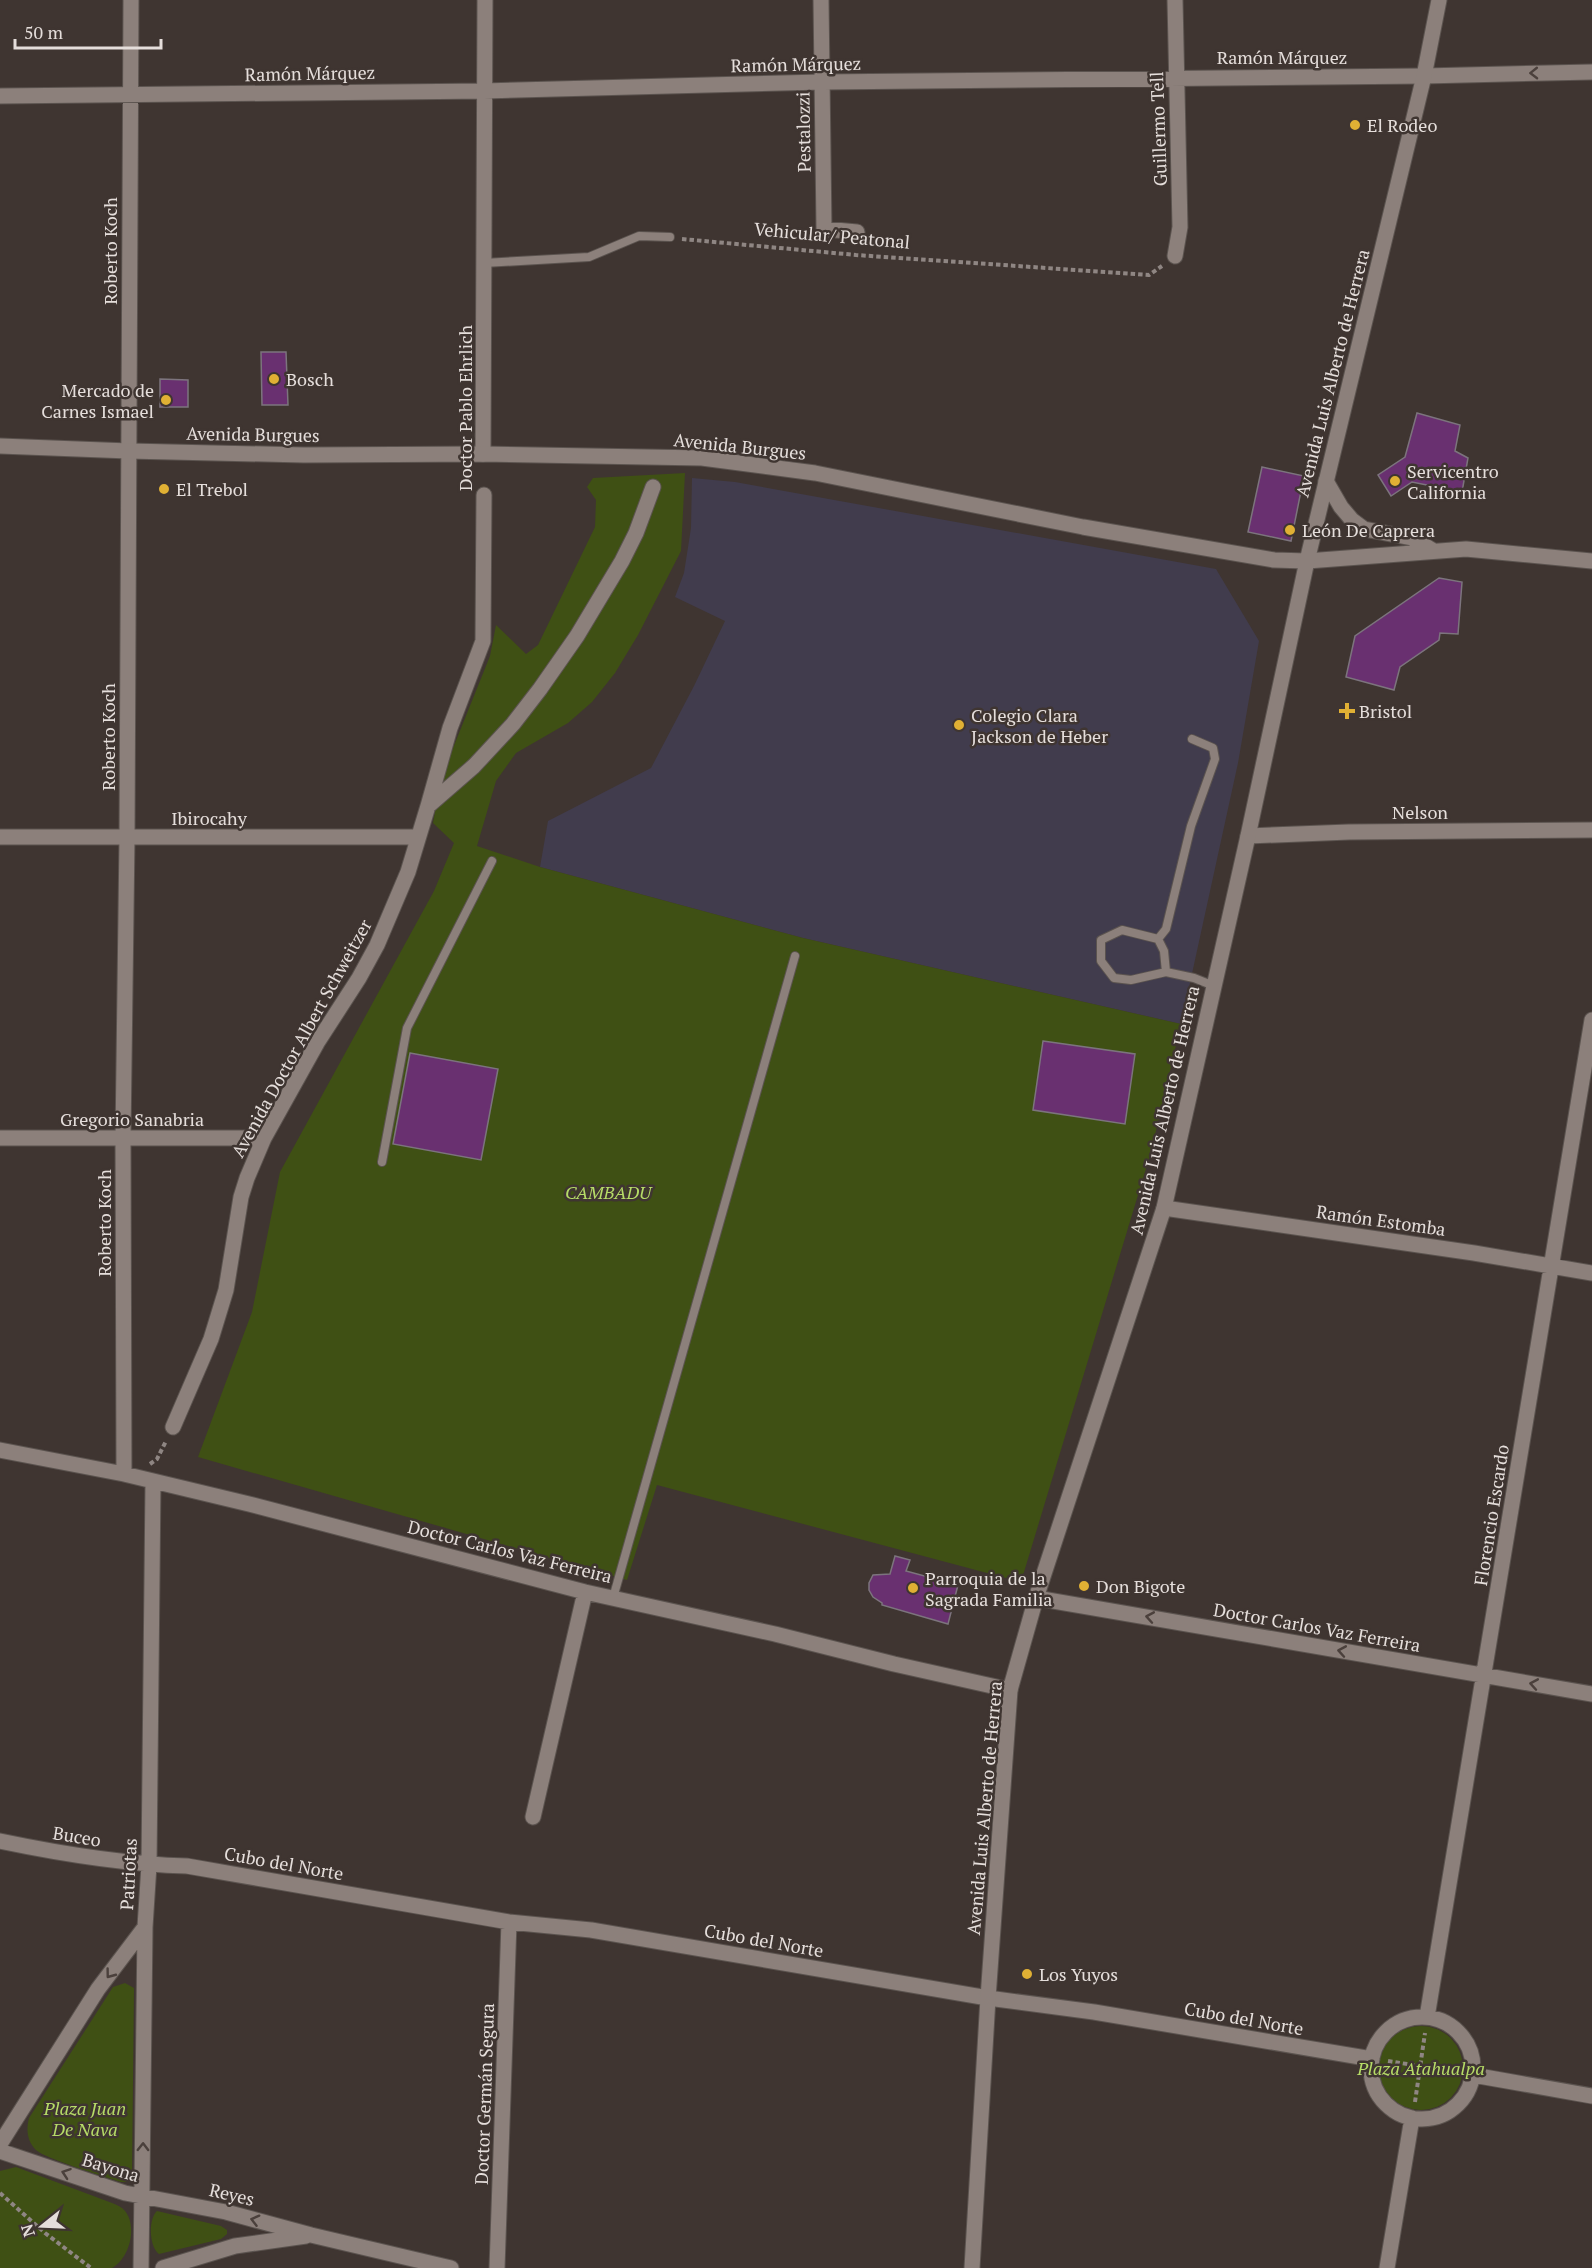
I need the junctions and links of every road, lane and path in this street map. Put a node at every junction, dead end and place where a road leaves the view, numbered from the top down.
1 (131, 0) edge
2 (485, 0) edge
3 (821, 0) edge
4 (1175, 0) edge
5 (1439, 0) edge
6 (1592, 72) edge
7 (1424, 76) junction
8 (1176, 78) junction
9 (822, 82) junction
10 (484, 91) junction
11 (130, 95) junction
12 (0, 96) edge
13 (857, 232) dead end
14 (670, 237) joint
15 (1175, 256) joint
16 (484, 263) junction
17 (0, 446) edge
18 (129, 451) junction
19 (483, 454) junction
20 (1326, 482) junction
21 (653, 487) dead end
22 (484, 495) dead end
23 (1432, 550) junction
24 (1307, 561) junction
25 (1592, 561) edge
26 (1192, 739) dead end
27 (428, 806) junction
28 (1592, 830) edge
29 (1248, 836) junction
30 (0, 837) edge
31 (418, 837) junction
32 (127, 838) junction
33 (492, 861) dead end
34 (1158, 939) junction
35 (795, 956) dead end
36 (1166, 972) junction
37 (1214, 986) junction
38 (1592, 1020) edge
39 (0, 1138) edge
40 (123, 1138) junction
41 (264, 1138) junction
42 (382, 1162) dead end
43 (1164, 1208) junction
44 (1551, 1267) junction
45 (1592, 1273) edge
46 (173, 1427) joint
47 (0, 1450) edge
48 (124, 1474) junction
49 (153, 1482) junction
50 (585, 1592) junction
51 (613, 1598) junction
52 (1036, 1598) junction
53 (1485, 1676) junction
54 (1011, 1690) junction
55 (1592, 1694) edge
56 (533, 1817) dead end
57 (0, 1841) edge
58 (149, 1865) junction
59 (509, 1922) junction
60 (145, 1927) junction
61 (988, 1998) junction
62 (1427, 2017) junction
63 (1372, 2059) junction
64 (1420, 2066) junction
65 (1473, 2075) junction
66 (1592, 2096) edge
67 (1412, 2118) junction
68 (0, 2144) edge
69 (0, 2151) edge
70 (0, 2193) edge
71 (142, 2196) junction
72 (311, 2235) junction
73 (91, 2268) edge
74 (141, 2268) edge
75 (163, 2268) edge
76 (451, 2268) edge
77 (498, 2268) edge
78 (972, 2268) edge
79 (1387, 2268) edge

1 - 11 street, Roberto Koch
2 - 10 street, Doctor Pablo Ehrlich
3 - 9 street, Pestalozzi
4 - 8 street, Guillermo Tell
5 - 7 street, Avenida Luis Alberto de Herrera
6 -> 7 street, Ramón Márquez
7 - 8 street, Ramón Márquez
7 - 20 street, Avenida Luis Alberto de Herrera
8 - 9 street, Ramón Márquez
8 - 15 street, Guillermo Tell
9 - 10 street, Ramón Márquez
9 - 13 street, Pestalozzi
10 - 11 street, Ramón Márquez
10 - 16 street, Doctor Pablo Ehrlich
11 - 12 street, Ramón Márquez
11 - 18 street, Roberto Koch
14 - 15 path, Vehicular/ Peatonal
14 - 16 lane
16 - 19 street, Doctor Pablo Ehrlich
17 - 18 street, Avenida Burgues
18 - 19 street, Avenida Burgues
18 - 32 street, Roberto Koch
19 - 24 street, Avenida Burgues
20 - 23 street, Avenida Burgues
20 - 24 street, Avenida Luis Alberto de Herrera
21 - 27 street
22 - 27 street, Doctor Pablo Ehrlich
23 - 24 street, Avenida Burgues
23 - 25 street, Avenida Burgues
24 - 29 street, Avenida Luis Alberto de Herrera
26 - 34 lane
27 - 31 street, Avenida Doctor Albert Schweitzer
28 - 29 street, Nelson
29 - 37 street, Avenida Luis Alberto de Herrera
30 - 32 street, Ibirocahy
31 - 32 street, Ibirocahy
31 - 41 street, Avenida Doctor Albert Schweitzer
32 - 40 street, Roberto Koch
33 - 42 lane
34 - 36 lane
34 - 36 lane
35 - 51 lane
36 - 37 lane
37 - 43 street, Avenida Luis Alberto de Herrera
38 - 44 street, Florencio Escardo
39 - 40 street, Gregorio Sanabria
40 - 41 street, Gregorio Sanabria
40 - 48 street, Roberto Koch
41 - 46 street, Avenida Doctor Albert Schweitzer
43 - 44 street, Ramón Estomba
43 - 52 street, Avenida Luis Alberto de Herrera
44 - 45 street, Ramón Estomba
44 - 53 street, Florencio Escardo
46 - 48 path
47 - 48 street, Doctor Carlos Vaz Ferreira
48 - 49 street, Doctor Carlos Vaz Ferreira
49 - 50 street, Doctor Carlos Vaz Ferreira
49 - 58 street, Patriotas
50 - 51 street, Doctor Carlos Vaz Ferreira
50 - 56 street
51 - 54 street, Doctor Carlos Vaz Ferreira
53 -> 52 street, Doctor Carlos Vaz Ferreira
52 - 54 street, Avenida Luis Alberto de Herrera
55 -> 53 street, Doctor Carlos Vaz Ferreira
53 - 62 street, Florencio Escardo
54 - 61 street, Avenida Luis Alberto de Herrera
57 - 58 street, Buceo
58 - 59 street, Cubo del Norte
58 - 60 street, Patriotas
59 - 61 street, Cubo del Norte
59 - 77 street, Doctor Germán Segura
60 -> 68 street
71 -> 60 street, Patriotas
61 - 63 street, Cubo del Norte
61 - 78 street, Avenida Luis Alberto de Herrera
62 - 63 street
62 - 64 path
62 - 65 street
63 - 64 path
63 - 67 street
64 - 65 path
64 - 67 path
65 - 66 street
65 - 67 street
67 - 79 street
71 -> 69 street, Bayona
70 - 73 path
72 -> 71 street, Reyes
71 - 74 street, Patriotas
72 - 75 street, Reyes
72 - 76 street, Reyes

